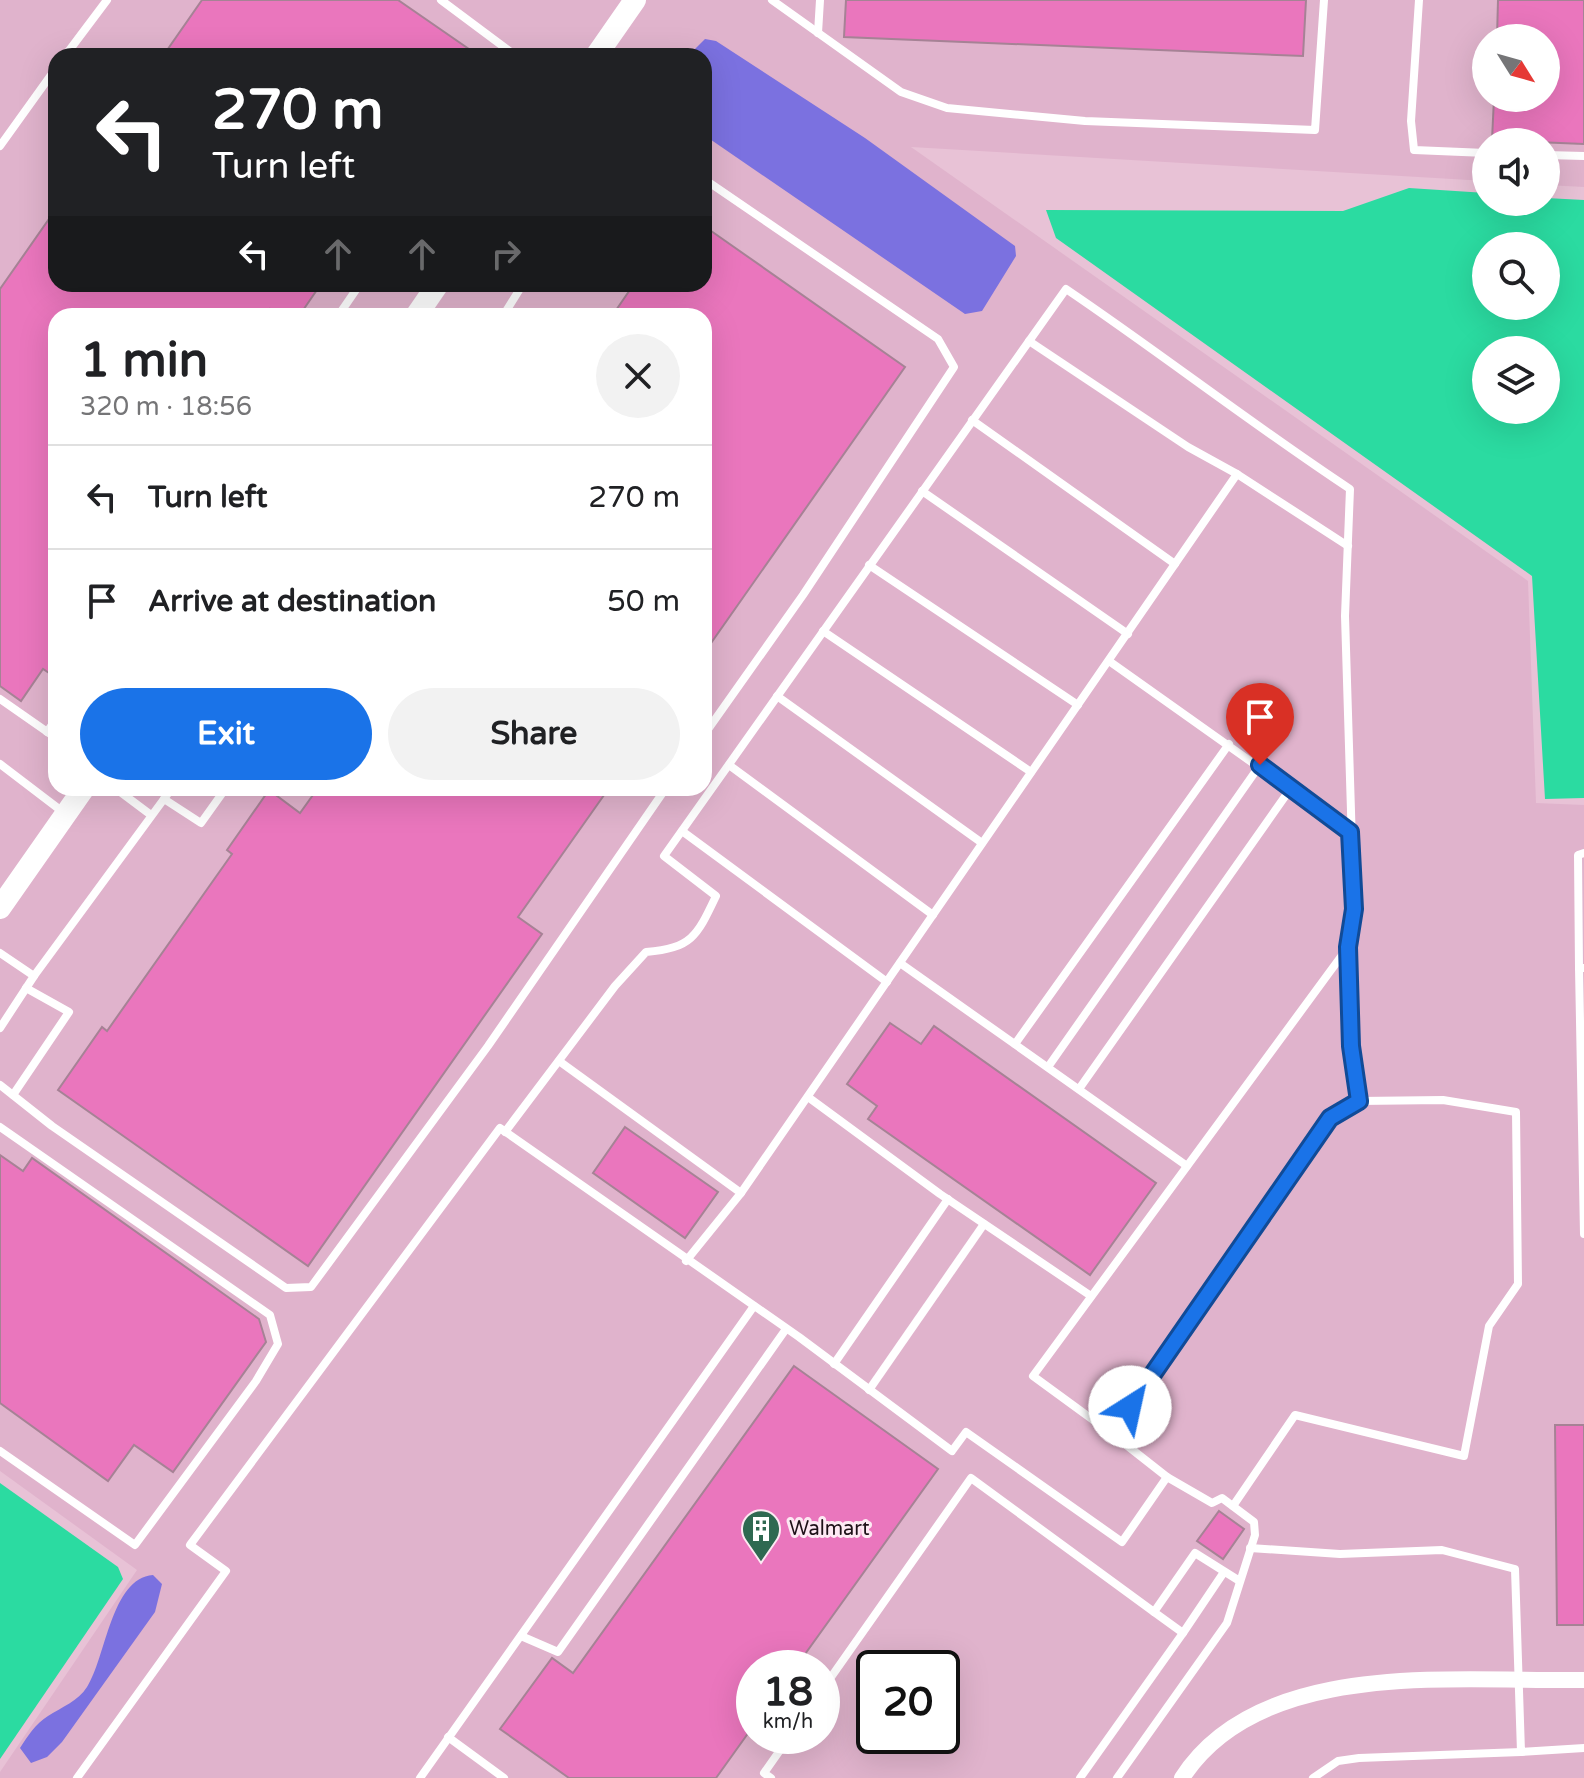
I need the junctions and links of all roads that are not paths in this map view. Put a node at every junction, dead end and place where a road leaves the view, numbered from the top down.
1 (107, 0) edge
2 (441, 0) edge
3 (635, 0) edge
4 (772, 0) edge
5 (820, 0) edge
6 (1324, 0) edge
7 (1419, 0) edge
8 (818, 33) junction
9 (71, 48) edge
10 (505, 48) edge
11 (602, 48) edge
12 (48, 79) edge
13 (0, 146) edge
14 (1472, 152) edge
15 (1560, 155) edge
16 (1584, 156) edge
17 (712, 184) edge
18 (1029, 341) junction
19 (972, 420) junction
20 (1237, 474) junction
21 (922, 491) junction
22 (1348, 546) junction
23 (1175, 564) junction
24 (869, 565) junction
25 (823, 631) junction
26 (1128, 634) junction
27 (1109, 661) junction
28 (777, 696) junction
29 (0, 699) edge
30 (1078, 705) junction
31 (712, 724) edge
32 (47, 732) edge
33 (1229, 744) junction
34 (729, 765) junction
35 (1260, 765) junction
36 (2, 769) edge
37 (1031, 772) junction
38 (1291, 788) junction
39 (712, 789) edge
40 (78, 796) edge
41 (126, 796) edge
42 (166, 796) edge
43 (220, 796) edge
44 (660, 796) edge
45 (707, 796) edge
46 (164, 799) junction
47 (66, 814) junction
48 (151, 815) junction
49 (682, 831) junction
50 (1350, 832) junction
51 (982, 843) junction
52 (1584, 853) edge
53 (0, 908) edge
54 (933, 915) junction
55 (1348, 947) junction
56 (0, 953) edge
57 (900, 963) junction
58 (1581, 968) edge
59 (34, 976) junction
60 (887, 982) junction
61 (26, 988) junction
62 (0, 1028) edge
63 (1015, 1044) junction
64 (559, 1061) junction
65 (1048, 1067) junction
66 (0, 1085) edge
67 (1079, 1089) junction
68 (13, 1095) junction
69 (808, 1097) junction
70 (1359, 1101) junction
71 (0, 1127) edge
72 (505, 1132) junction
73 (1187, 1166) junction
74 (741, 1193) junction
75 (948, 1199) junction
76 (984, 1224) junction
77 (1584, 1234) edge
78 (686, 1261) junction
79 (1091, 1296) junction
80 (754, 1306) junction
81 (786, 1329) junction
82 (834, 1364) junction
83 (869, 1390) junction
84 (1111, 1433) junction
85 (0, 1451) edge
86 (1167, 1477) junction
87 (1233, 1506) junction
88 (1250, 1548) junction
89 (1224, 1572) junction
90 (1238, 1580) junction
91 (1154, 1612) junction
92 (1183, 1633) junction
93 (521, 1636) junction
94 (840, 1664) edge
95 (1584, 1680) edge
96 (1521, 1681) junction
97 (448, 1737) junction
98 (1584, 1748) edge
99 (1521, 1752) junction
100 (777, 1754) edge
101 (1083, 1777) edge
102 (77, 1778) edge
103 (420, 1778) edge
104 (504, 1778) edge
105 (771, 1778) edge
106 (1117, 1778) edge
107 (1182, 1778) edge
108 (1313, 1778) edge

1 - 9 lane
2 - 10 lane
3 - 11 street
4 - 8 lane
5 - 8 lane
6 - 8 lane
7 - 14 lane
12 - 13 lane
15 - 16 lane
17 - 31 lane
18 - 19 lane
18 - 20 lane
18 - 22 lane
19 - 21 lane
19 - 23 lane
20 - 22 lane
20 - 23 lane
21 - 24 lane
21 - 26 lane
22 - 50 lane
23 - 26 lane
24 - 25 lane
24 - 30 lane
25 - 28 lane
25 - 37 lane
26 - 27 lane
27 - 30 lane
27 - 33 lane
28 - 34 lane
28 - 51 lane
29 - 32 lane
30 - 37 lane
33 - 35 lane
33 - 63 lane
34 - 39 lane
34 - 54 lane
35 - 38 lane
35 - 65 lane
36 - 47 lane
37 - 51 lane
38 - 50 lane
38 - 67 lane
40 - 47 street
41 - 48 lane
42 - 46 lane
43 - 46 lane
44 - 68 lane
45 - 49 lane
46 - 48 lane
47 - 53 street
48 - 59 lane
49 - 60 lane
49 - 64 lane
50 - 55 lane
51 - 54 lane
52 - 58 lane
54 - 57 lane
55 - 70 lane
55 - 73 lane
56 - 59 lane
57 - 60 lane
57 - 63 lane
58 - 77 lane
59 - 61 lane
60 - 69 lane
61 - 62 lane
61 - 68 lane
63 - 65 lane
64 - 72 lane
64 - 74 lane
65 - 67 lane
66 - 68 lane
67 - 73 lane
69 - 74 lane
69 - 75 lane
70 - 84 lane
70 - 87 lane
71 - 85 lane
72 - 78 lane
72 - 102 lane
73 - 79 lane
74 - 78 lane
75 - 76 lane
75 - 82 lane
76 - 79 lane
76 - 83 lane
78 - 80 lane
79 - 84 lane
80 - 81 lane
80 - 93 lane
81 - 82 lane
81 - 93 lane
82 - 83 lane
83 - 86 lane
84 - 86 lane
86 - 87 lane
87 - 88 lane
88 - 90 lane
88 - 96 lane
89 - 90 lane
89 - 91 lane
89 - 92 lane
90 - 106 lane
91 - 92 lane
91 - 94 lane
92 - 101 lane
93 - 97 lane
95 - 96 street
96 - 99 lane
96 - 107 street
97 - 103 lane
97 - 104 lane
98 - 99 lane
99 - 108 lane
100 - 105 lane

